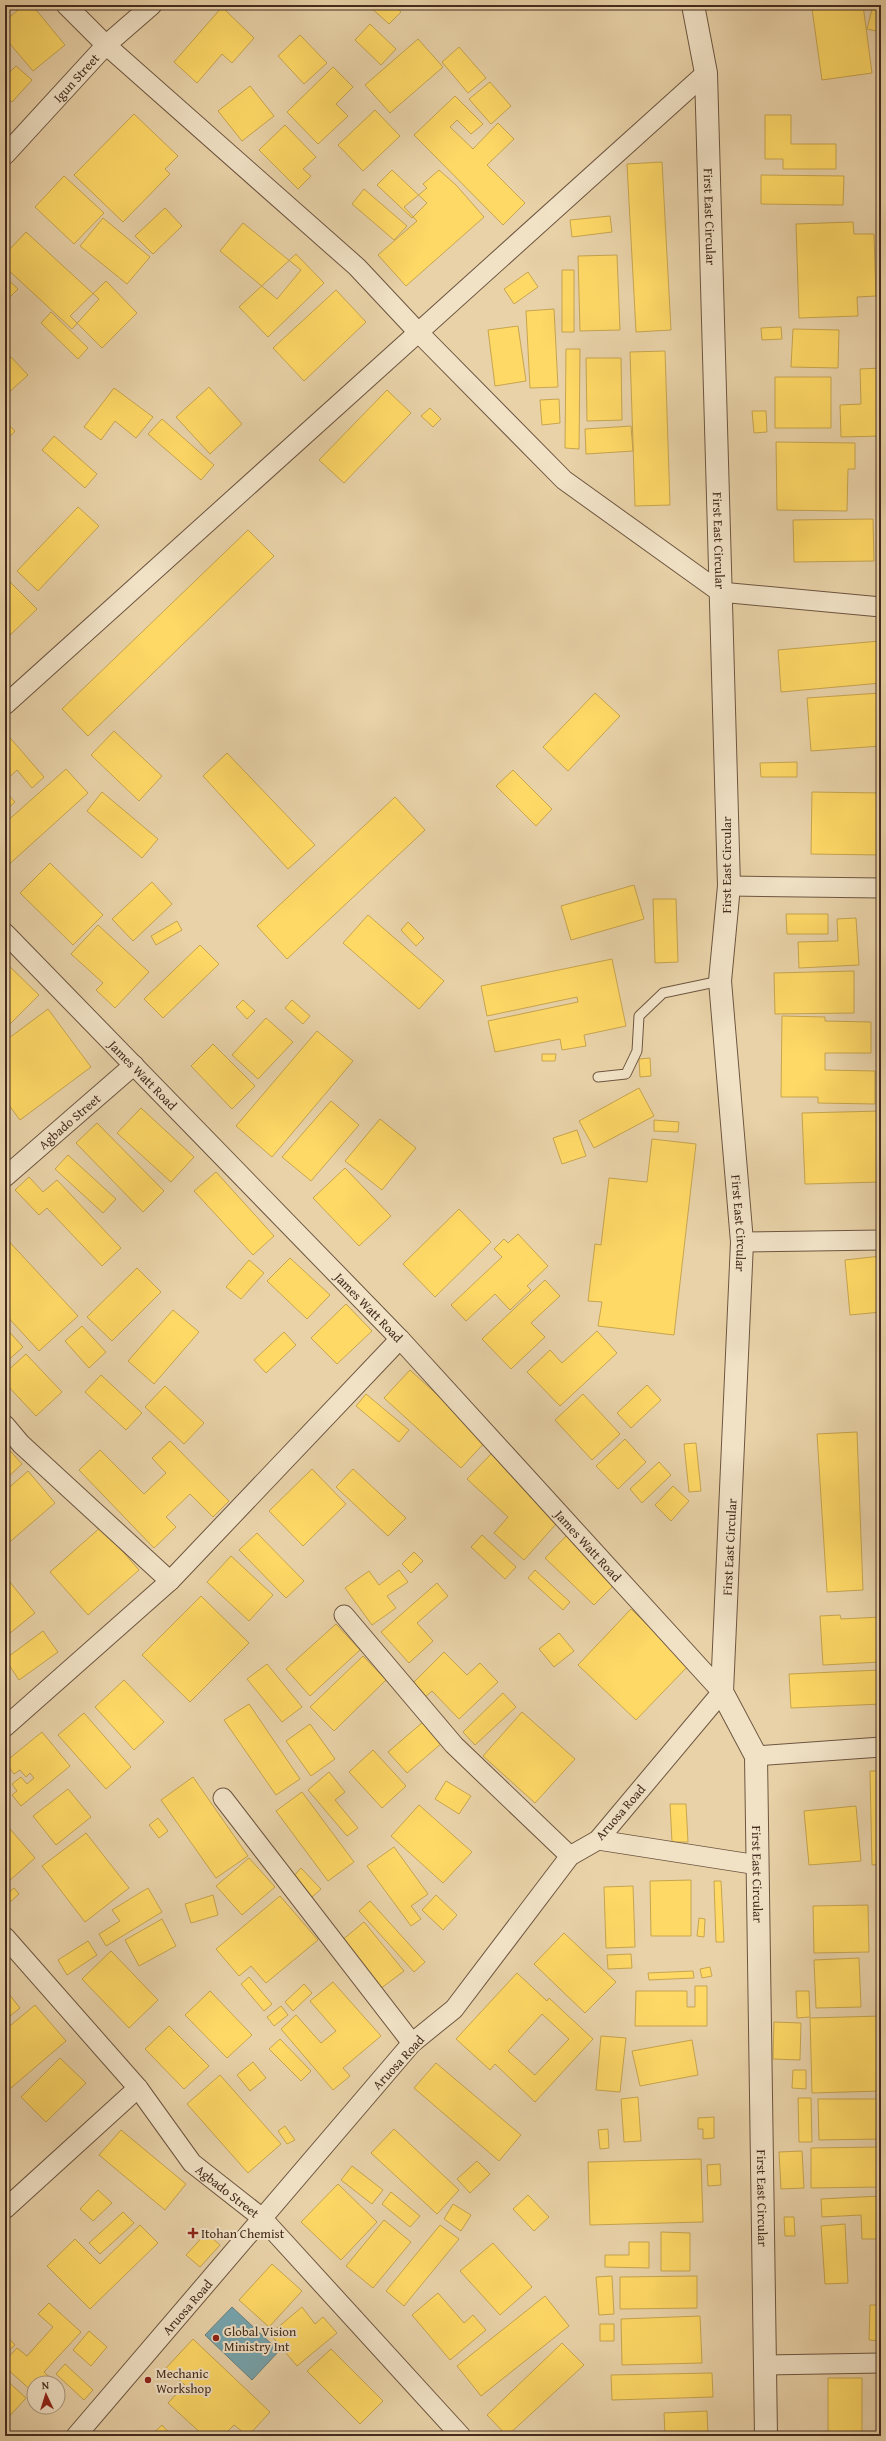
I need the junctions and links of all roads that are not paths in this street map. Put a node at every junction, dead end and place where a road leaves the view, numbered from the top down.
1 (66, 5) edge
2 (152, 5) edge
3 (693, 5) edge
4 (106, 45) junction
5 (706, 73) junction
6 (5, 155) edge
7 (417, 331) junction
8 (720, 592) junction
9 (881, 607) edge
10 (5, 705) edge
11 (729, 886) junction
12 (881, 888) edge
13 (5, 933) edge
14 (720, 981) junction
15 (134, 1065) junction
16 (598, 1077) dead end
17 (5, 1177) edge
18 (881, 1240) edge
19 (742, 1242) junction
20 (400, 1339) junction
21 (5, 1425) edge
22 (170, 1580) junction
23 (344, 1615) dead end
24 (722, 1692) junction
25 (5, 1727) edge
26 (881, 1747) edge
27 (756, 1756) junction
28 (223, 1798) dead end
29 (598, 1840) junction
30 (570, 1856) junction
31 (758, 1866) junction
32 (5, 1936) edge
33 (412, 2043) junction
34 (138, 2088) junction
35 (5, 2209) edge
36 (262, 2218) junction
37 (881, 2363) edge
38 (765, 2365) junction
39 (76, 2436) edge
40 (461, 2436) edge
41 (766, 2436) edge

1 - 4 street
2 - 4 street, Igun Street
3 - 5 street, First East Circular
4 - 6 street, Igun Street
4 - 7 street
5 - 7 street
5 - 8 street, First East Circular
7 - 8 street
7 - 10 street
8 - 9 street
8 - 11 street, First East Circular
11 - 12 street
11 - 14 street, First East Circular
13 - 15 street, James Watt Road
14 - 16 lane
14 - 19 street, First East Circular
15 - 17 street, Agbado Street
15 - 20 street, James Watt Road
18 - 19 street
19 - 24 street, First East Circular
20 - 22 street
20 - 24 street, James Watt Road
21 - 22 street
22 - 25 street
23 - 30 street
24 - 27 street, First East Circular
24 - 29 street, Aruosa Road
26 - 27 street
27 - 31 street, First East Circular
28 - 33 street
29 - 30 street, Aruosa Road
29 - 31 street
30 - 33 street, Aruosa Road
31 - 38 street, First East Circular
32 - 34 street, Agbado Street
33 - 36 street, Aruosa Road
34 - 35 street
34 - 36 street, Agbado Street
36 - 39 street, Aruosa Road
36 - 40 street, Agbado Street
37 - 38 street
38 - 41 street, First East Circular

